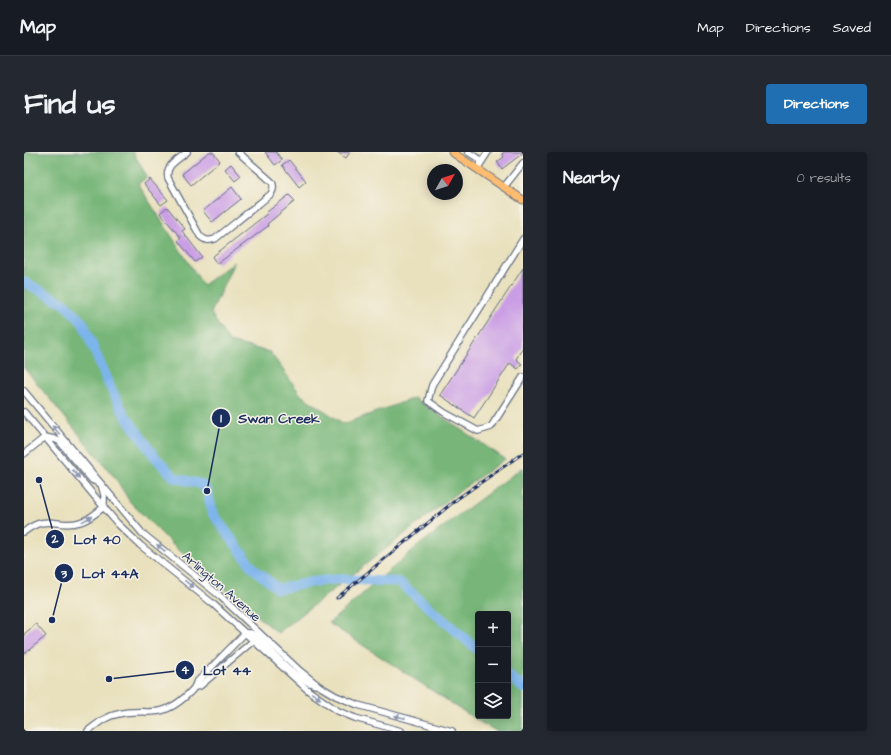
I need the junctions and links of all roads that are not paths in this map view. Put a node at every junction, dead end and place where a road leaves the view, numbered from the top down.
1 (187, 152) edge
2 (238, 152) edge
3 (468, 152) edge
4 (480, 152) edge
5 (456, 153) edge
6 (486, 154) edge
7 (482, 161) junction
8 (523, 163) edge
9 (477, 169) junction
10 (504, 187) junction
11 (523, 200) edge
12 (522, 241) edge
13 (523, 377) edge
14 (24, 391) edge
15 (24, 412) edge
16 (45, 437) junction
17 (24, 454) edge
18 (101, 484) junction
19 (104, 507) junction
20 (24, 532) edge
21 (245, 633) junction
22 (253, 641) junction
23 (319, 686) junction
24 (195, 687) junction
25 (88, 731) edge
26 (401, 731) edge
27 (449, 731) edge

1 - 2 street
3 - 7 street
4 - 6 street
5 - 9 main road
6 - 7 street
7 - 9 street
8 - 10 street
9 - 10 main road
10 - 11 main road
12 - 13 street
18 -> 14 street, Arlington Avenue
15 - 16 street, Arlington Avenue
16 - 17 street
16 - 18 street
16 -> 19 street, Arlington Avenue
18 - 19 street
23 -> 18 street, Arlington Avenue
20 -> 19 street
19 -> 21 street, Arlington Avenue
21 - 22 street, Arlington Avenue
21 - 23 street
21 - 24 street
22 - 24 street
22 -> 26 street, Arlington Avenue
27 -> 23 street, Arlington Avenue
24 - 25 street

